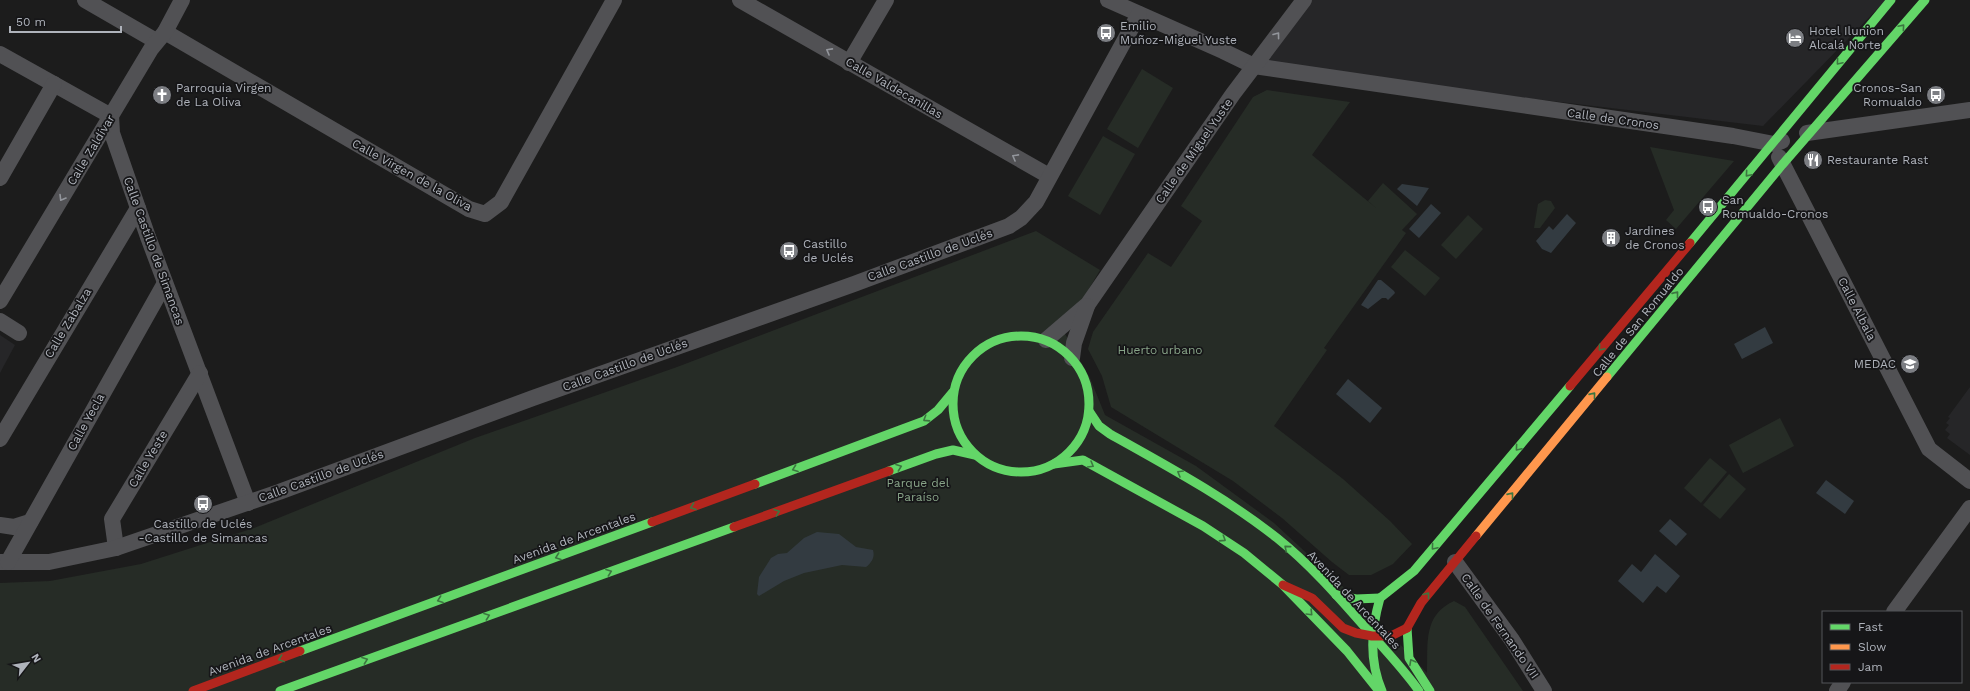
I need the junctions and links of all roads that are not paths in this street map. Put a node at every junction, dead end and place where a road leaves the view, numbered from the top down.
1 (85, 0) edge
2 (182, 0) edge
3 (614, 0) edge
4 (740, 0) edge
5 (886, 0) edge
6 (1108, 0) edge
7 (1304, 0) edge
8 (1891, 0) edge
9 (1925, 0) edge
10 (1139, 14) junction
11 (160, 36) junction
12 (0, 54) edge
13 (849, 63) junction
14 (1254, 66) junction
15 (54, 84) junction
16 (1970, 110) edge
17 (111, 116) junction
18 (1813, 131) junction
19 (1774, 144) junction
20 (1782, 165) junction
21 (1049, 176) junction
22 (0, 178) edge
23 (138, 208) junction
24 (165, 283) junction
25 (0, 301) edge
26 (1088, 304) junction
27 (0, 321) edge
28 (19, 333) dead end
29 (1046, 340) junction
30 (1072, 358) junction
31 (200, 373) junction
32 (953, 392) junction
33 (1089, 411) junction
34 (0, 439) edge
35 (975, 454) junction
36 (1054, 464) junction
37 (1970, 481) edge
38 (248, 502) junction
39 (1970, 508) edge
40 (30, 522) junction
41 (0, 525) edge
42 (116, 548) junction
43 (4, 562) edge
44 (1456, 562) junction
45 (1283, 585) junction
46 (1336, 595) junction
47 (1380, 598) junction
48 (1895, 611) edge
49 (1407, 628) junction
50 (1372, 636) junction
51 (193, 691) edge
52 (280, 691) edge
53 (1379, 691) edge
54 (1382, 691) edge
55 (1419, 691) edge
56 (1430, 691) edge
57 (1544, 691) edge

1 - 11 street, Calle Virgen de la Oliva
2 - 11 street, Calle Zaldívar
3 - 11 street, Calle Virgen de la Oliva
13 -> 4 street, Calle Valdecanillas
5 - 13 street
6 - 10 street, Calle de Cronos
14 -> 7 street, Calle de Miguel Yuste
8 -> 19 main road, Calle de San Romualdo
18 -> 9 main road, Calle de San Romualdo
10 - 14 street, Calle de Cronos
10 - 21 street, Calle Castillo de Uclés
11 - 17 street, Calle Zaldívar
12 - 15 street
21 -> 13 street, Calle Valdecanillas
14 - 19 street, Calle de Cronos
14 - 26 street, Calle de Miguel Yuste
15 - 17 street
15 - 22 street
16 - 18 street, Calle de Cronos
17 - 23 street, Calle Castillo de Simancas
17 -> 25 street, Calle Zaldívar
18 - 19 street, Calle de Cronos
18 - 20 main road, Calle de San Romualdo
19 - 20 street, Calle Albala
19 -> 47 main road, Calle de San Romualdo
20 - 37 street, Calle Albala
44 -> 20 main road, Calle de San Romualdo
21 - 38 street, Calle Castillo de Uclés
23 - 24 street, Calle Castillo de Simancas
23 - 34 street, Calle Zabalza
24 - 31 street, Calle Castillo de Simancas
24 - 40 street, Calle Yecla
26 - 29 street, Calle de Miguel Yuste
26 - 30 street, Calle de Miguel Yuste
27 - 28 street
29 - 30 main road
29 - 32 main road
30 - 33 main road
31 - 38 street, Calle Castillo de Simancas
31 - 42 street, Calle Yeste
32 - 35 main road
32 -> 51 main road, Avenida de Arcentales
33 - 36 main road
46 -> 33 main road, Avenida de Arcentales
35 - 36 main road
52 -> 35 main road
36 -> 45 main road
38 - 42 street, Calle Castillo de Uclés
39 - 48 street
40 - 41 street
40 - 43 street, Calle Yecla
42 - 43 street, Calle Castillo de Uclés
49 -> 44 main road, Calle de San Romualdo
44 - 57 street, Calle de Fernando VII
45 - 50 main road
45 -> 53 main road
46 - 47 main road
46 - 50 main road, Avenida de Arcentales
47 - 50 main road
49 - 50 main road
56 -> 49 main road
50 - 54 main road
50 - 55 main road, Avenida de Arcentales

